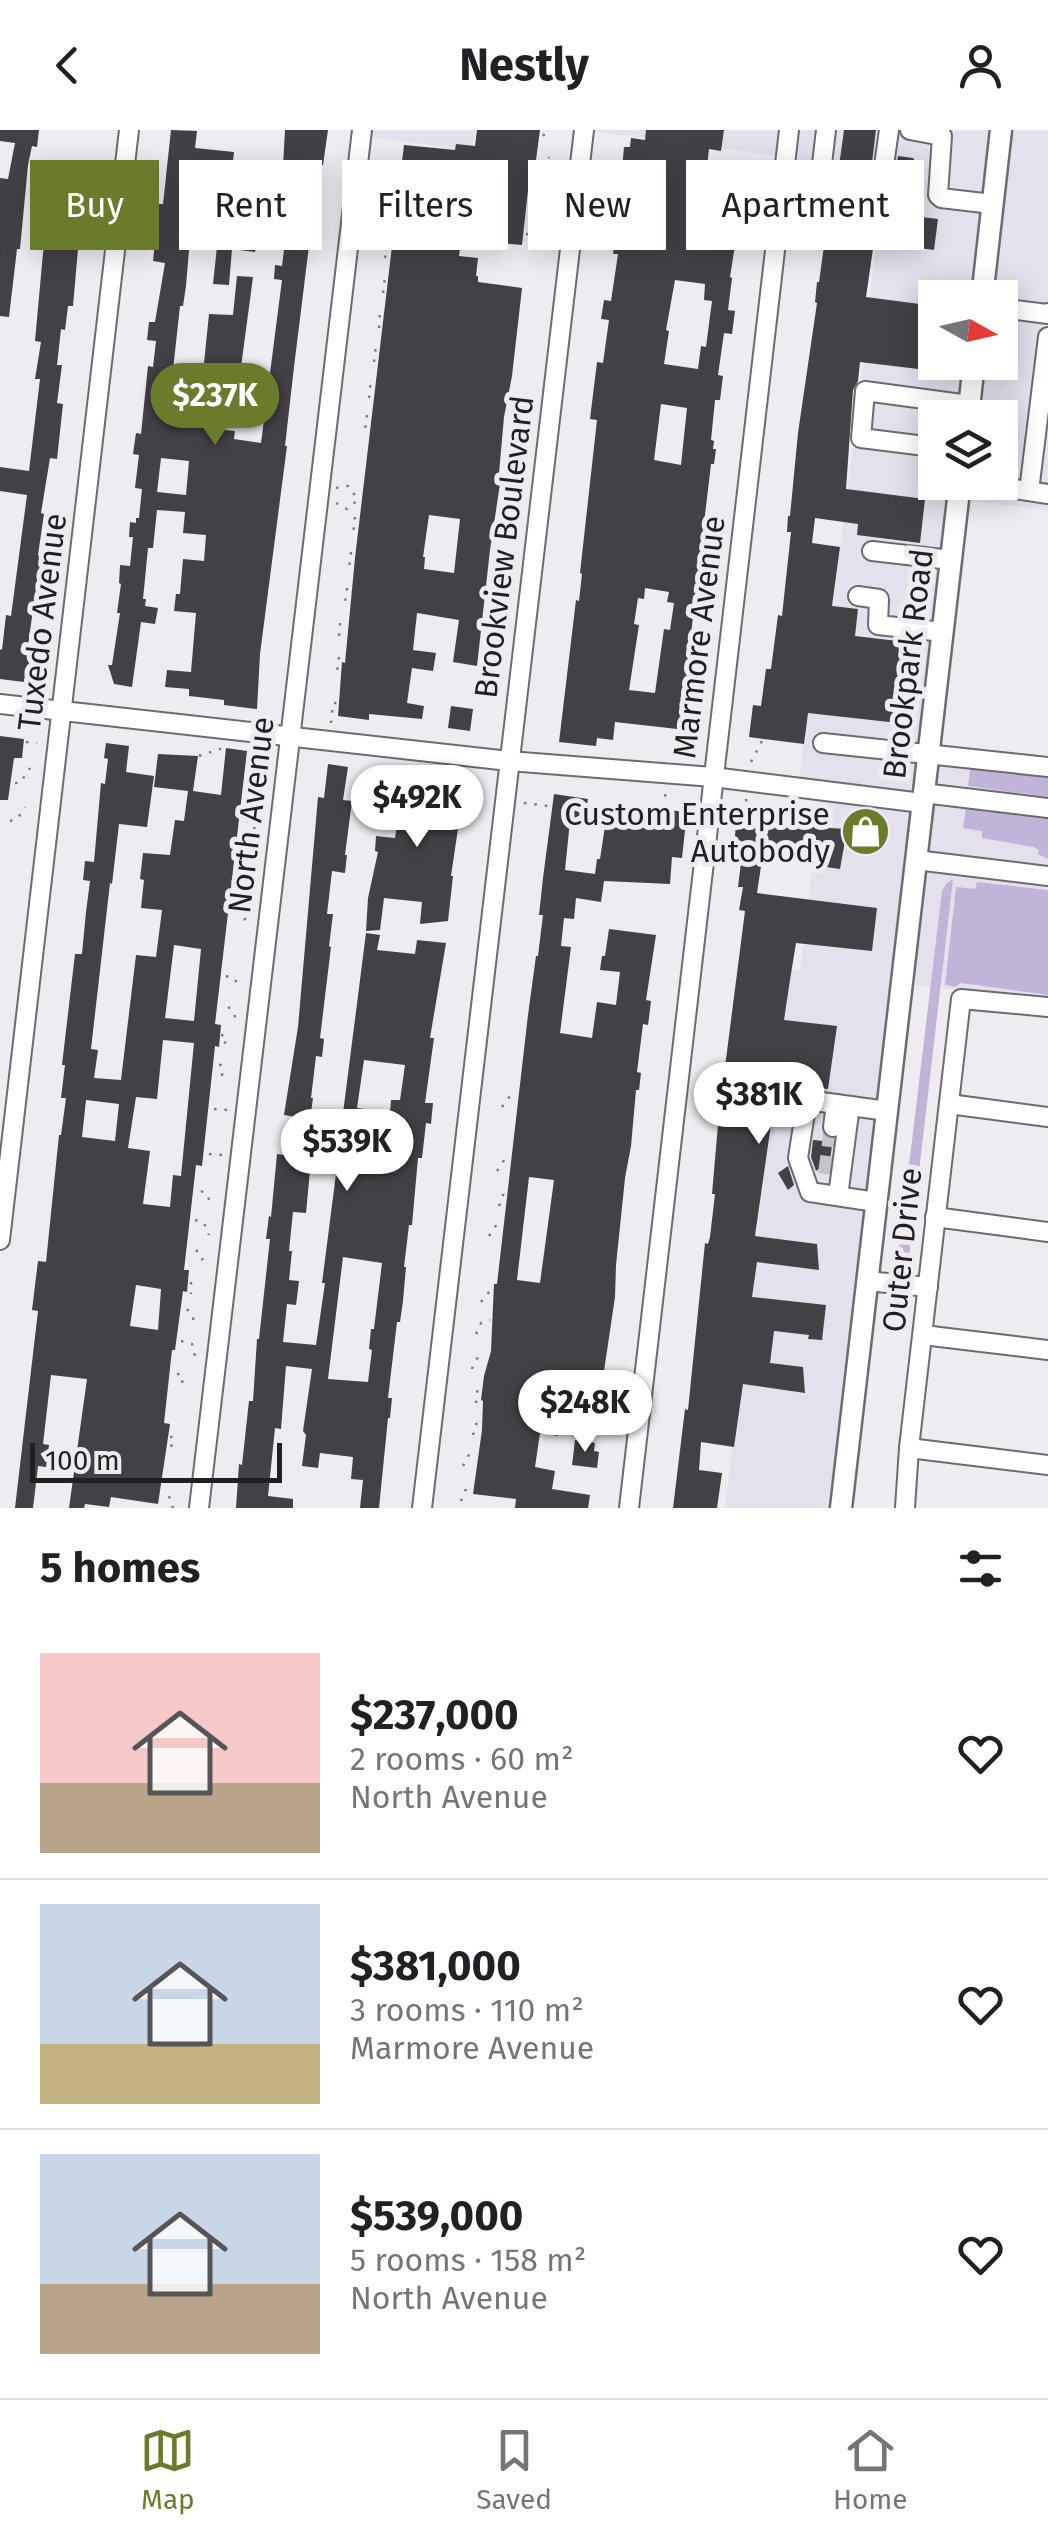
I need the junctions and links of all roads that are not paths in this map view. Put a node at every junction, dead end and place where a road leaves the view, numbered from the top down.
1 (130, 130) edge
2 (362, 130) edge
3 (584, 130) edge
4 (790, 130) edge
5 (826, 130) edge
6 (890, 130) edge
7 (910, 130) edge
8 (1001, 130) edge
9 (948, 133) edge
10 (786, 160) edge
11 (822, 160) edge
12 (885, 160) edge
13 (992, 204) junction
14 (775, 250) edge
15 (984, 280) edge
16 (1018, 310) edge
17 (1048, 314) edge
18 (1048, 325) edge
19 (1048, 337) edge
20 (918, 401) edge
21 (918, 445) edge
22 (1018, 489) edge
23 (1028, 491) junction
24 (1048, 494) edge
25 (958, 500) edge
26 (872, 551) dead end
27 (951, 560) junction
28 (858, 596) dead end
29 (943, 632) junction
30 (0, 704) edge
31 (62, 712) junction
32 (290, 737) junction
33 (823, 743) dead end
34 (929, 754) junction
35 (509, 761) junction
36 (1048, 767) edge
37 (713, 777) junction
38 (922, 798) junction
39 (1048, 808) edge
40 (916, 860) junction
41 (1048, 876) edge
42 (1048, 1007) edge
43 (949, 1104) junction
44 (843, 1105) junction
45 (887, 1111) junction
46 (1048, 1117) edge
47 (833, 1128) tunnel mouth
48 (827, 1174) tunnel mouth
49 (831, 1195) junction
50 (876, 1202) junction
51 (935, 1218) junction
52 (1048, 1232) edge
53 (0, 1240) edge
54 (867, 1280) junction
55 (928, 1287) junction
56 (923, 1334) junction
57 (1048, 1350) edge
58 (910, 1448) junction
59 (1048, 1465) edge
60 (199, 1508) edge
61 (422, 1508) edge
62 (628, 1508) edge
63 (840, 1508) edge
64 (905, 1508) edge

1 - 31 street, Tuxedo Avenue
2 - 32 street, North Avenue
3 - 35 street, Brookview Boulevard
4 - 10 street, Marmore Avenue
5 - 11 street
6 - 12 street
7 - 9 street
8 - 13 main road
9 - 13 street
13 - 15 main road
14 - 37 street, Marmore Avenue
16 - 17 street
17 - 18 street
19 - 23 street
20 - 21 street
22 - 23 street
23 - 24 street
25 - 27 main road, Brookpark Road
26 - 27 street
27 - 29 main road, Brookpark Road
28 - 29 street
29 - 34 main road, Brookpark Road
30 - 31 street
31 - 32 street
31 - 53 street, Tuxedo Avenue
32 - 35 street
32 - 60 street, North Avenue
33 - 34 street
34 - 36 street
34 - 38 main road, Brookpark Road
35 - 37 street
35 - 61 street, Brookview Boulevard
37 - 38 street
37 - 62 street, Marmore Avenue
38 - 39 street
38 - 40 main road, Brookpark Road
40 - 41 street
40 - 45 main road, Brookpark Road
42 - 43 street, Outer Drive
43 - 46 street
43 - 51 street, Outer Drive
44 - 45 street
44 - 47 street
44 - 49 street
44 - 49 street
45 - 50 main road, Brookpark Road
48 - 49 street
49 - 50 street
50 - 54 main road, Brookpark Road
51 - 52 street
51 - 55 street, Outer Drive
54 - 55 street
54 - 63 main road, Brookpark Road
55 - 56 street, Outer Drive
56 - 57 street
56 - 58 street, Outer Drive
58 - 59 street
58 - 64 street, Outer Drive

